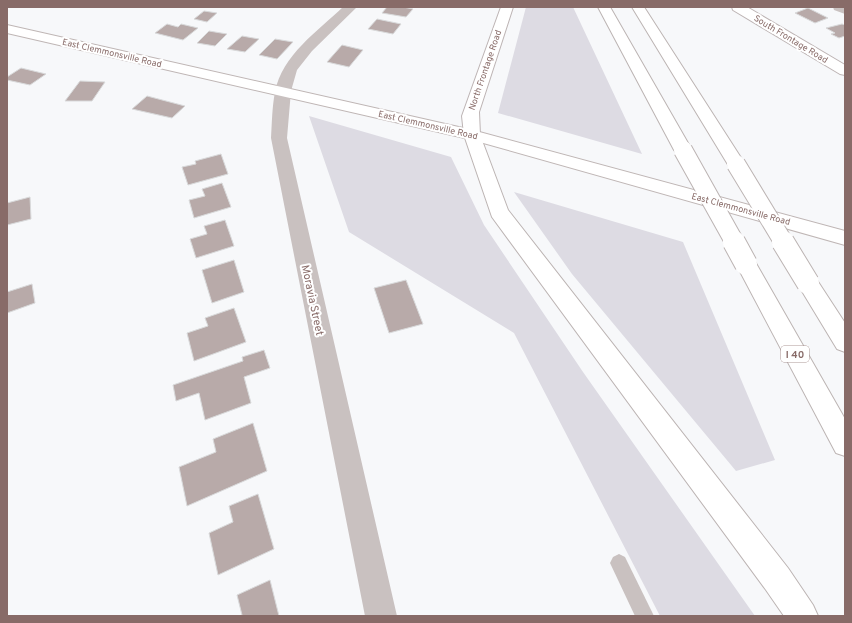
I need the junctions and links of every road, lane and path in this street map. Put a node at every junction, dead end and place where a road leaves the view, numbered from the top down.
1 (351, 7) edge
2 (507, 7) edge
3 (604, 7) edge
4 (638, 7) edge
5 (738, 7) edge
6 (838, 7) edge
7 (845, 10) edge
8 (7, 29) edge
9 (845, 71) edge
10 (283, 91) junction
11 (472, 135) junction
12 (845, 238) edge
13 (845, 342) edge
14 (845, 444) edge
15 (619, 563) dead end
16 (381, 616) edge
17 (645, 616) edge
18 (802, 616) edge

1 - 10 street, Moravia Street
2 - 11 main road, North Frontage Road
3 - 14 main road, I 40, bridge
4 - 13 main road, bridge
5 - 9 main road, South Frontage Road
6 - 7 street
8 - 10 main road, East Clemmonsville Road
10 - 11 main road, East Clemmonsville Road
10 - 16 street, Moravia Street
11 - 12 main road, East Clemmonsville Road
11 - 18 main road, North Frontage Road
15 - 17 lane

